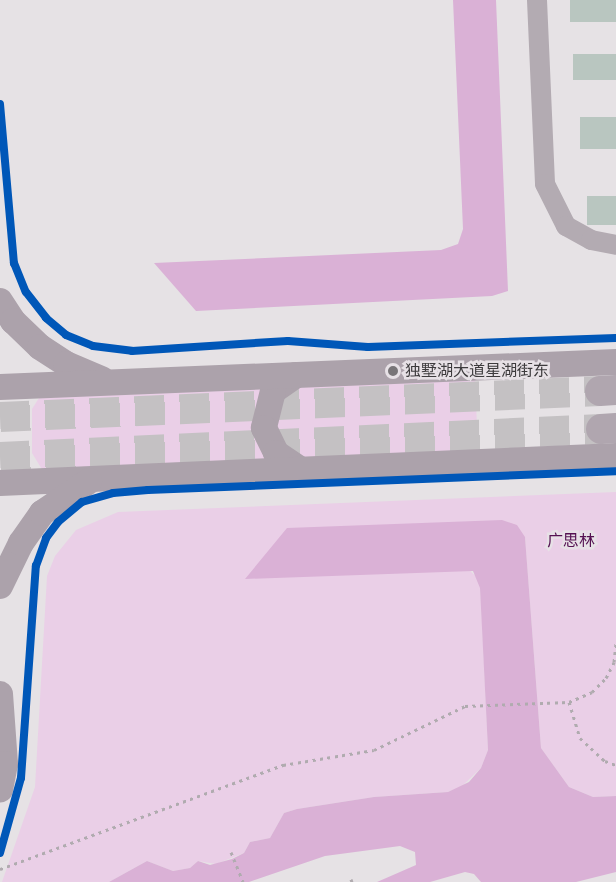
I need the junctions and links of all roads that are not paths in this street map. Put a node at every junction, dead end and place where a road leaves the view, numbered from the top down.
1 (537, 0) edge
2 (616, 245) edge
3 (0, 301) edge
4 (616, 362) edge
5 (296, 375) junction
6 (114, 383) junction
7 (0, 387) edge
8 (616, 456) edge
9 (301, 470) junction
10 (98, 478) junction
11 (0, 483) edge
12 (0, 586) edge
13 (0, 694) edge
14 (0, 790) edge

1 - 2 street
3 - 6 main road
4 - 5 main road
5 - 6 main road
5 - 9 main road
6 - 7 main road
8 - 9 main road
9 - 10 main road
10 - 11 main road
10 - 12 main road
13 - 14 main road

